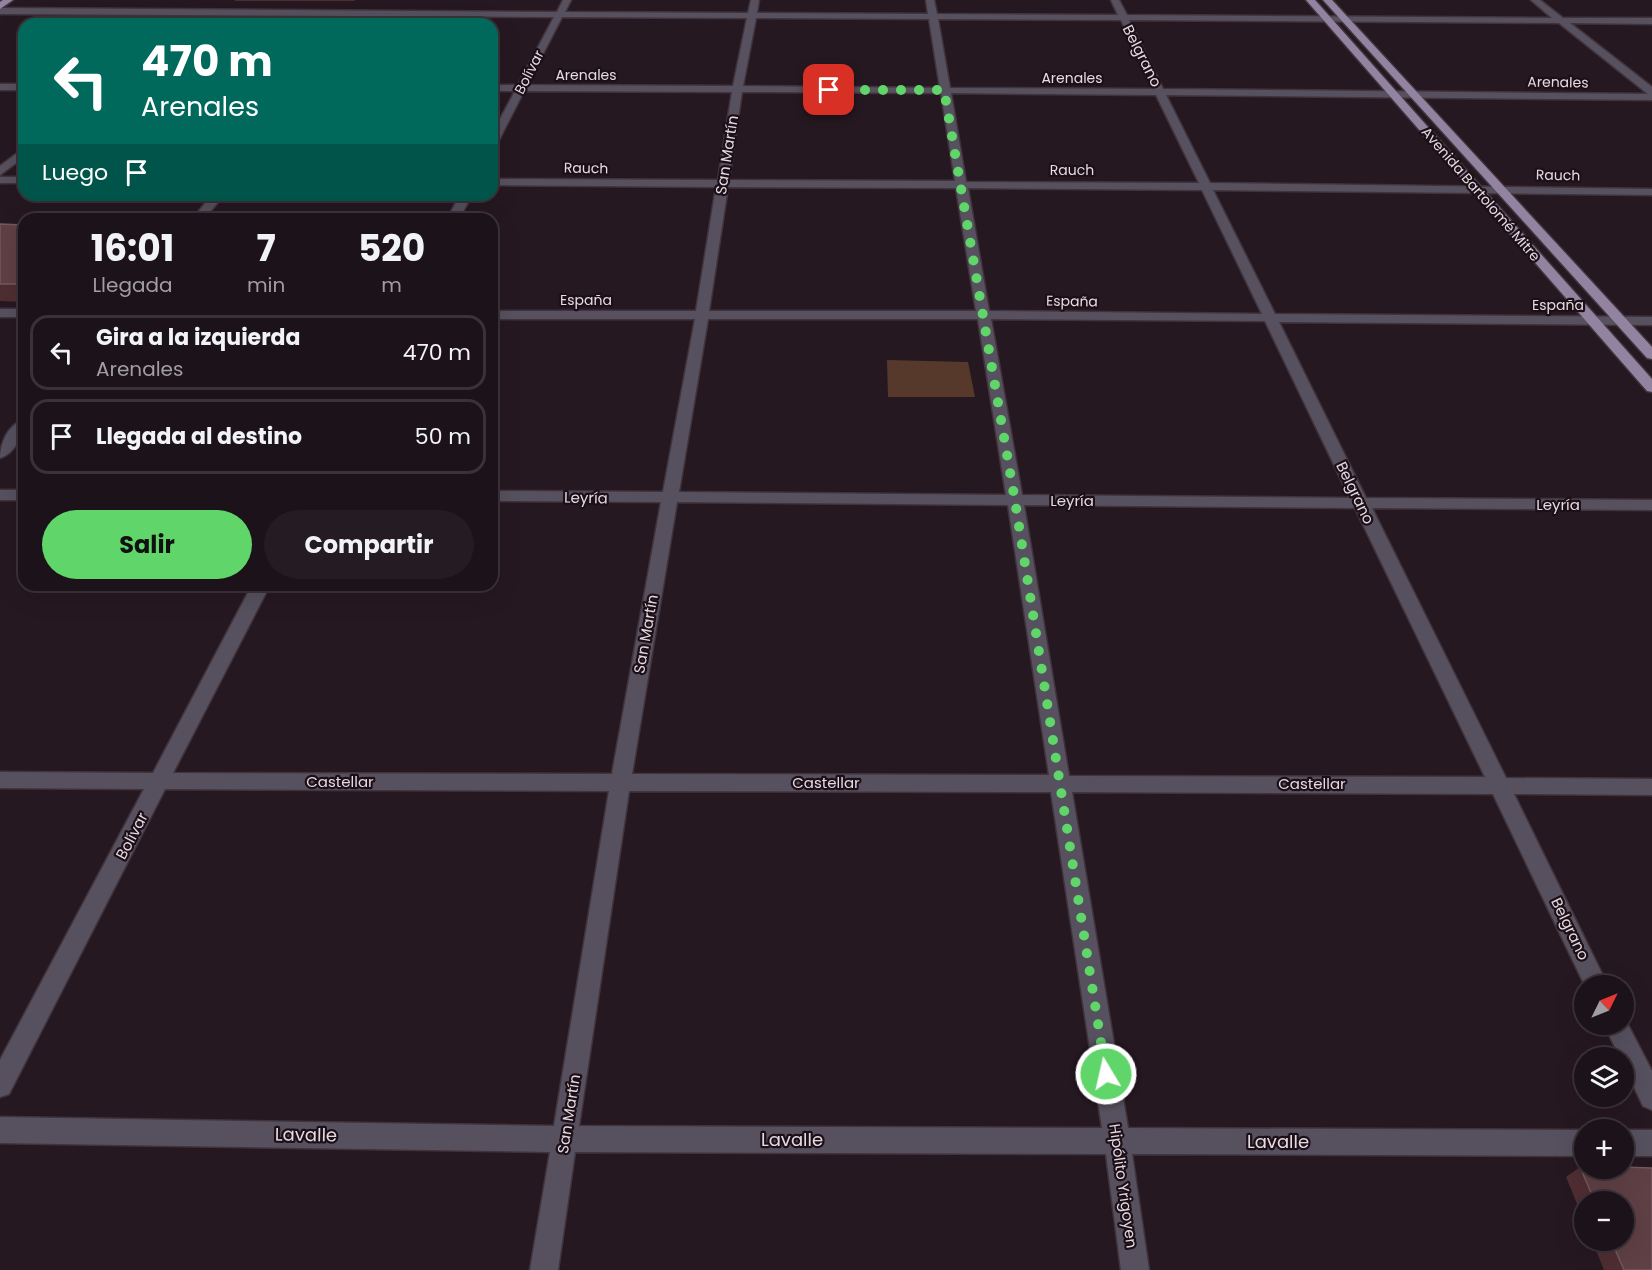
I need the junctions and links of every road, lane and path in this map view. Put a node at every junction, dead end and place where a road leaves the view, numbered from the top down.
1 (9, 0) edge
2 (204, 0) edge
3 (387, 0) edge
4 (567, 0) edge
5 (1115, 0) edge
6 (1310, 0) edge
7 (1327, 0) edge
8 (1535, 0) edge
9 (0, 6) edge
10 (754, 8) edge
11 (931, 8) edge
12 (0, 11) edge
13 (189, 13) junction
14 (376, 14) junction
15 (559, 15) junction
16 (183, 18) edge
17 (372, 18) edge
18 (1122, 18) junction
19 (1326, 18) junction
20 (1344, 19) junction
21 (1562, 20) junction
22 (1652, 21) edge
23 (0, 87) edge
24 (18, 87) edge
25 (498, 88) edge
26 (521, 88) junction
27 (736, 90) junction
28 (944, 90) junction
29 (1160, 92) junction
30 (1392, 93) junction
31 (1414, 93) junction
32 (1652, 95) edge
33 (498, 132) edge
34 (18, 156) edge
35 (0, 171) edge
36 (0, 180) edge
37 (18, 180) edge
38 (498, 182) edge
39 (722, 184) junction
40 (962, 184) junction
41 (1205, 186) junction
42 (1476, 188) junction
43 (1501, 188) junction
44 (1652, 192) edge
45 (213, 201) edge
46 (203, 213) edge
47 (0, 313) edge
48 (18, 313) edge
49 (498, 315) edge
50 (982, 315) junction
51 (702, 316) junction
52 (1269, 319) junction
53 (1592, 320) junction
54 (1620, 320) junction
55 (1652, 321) edge
56 (1652, 355) edge
57 (1652, 388) edge
58 (18, 431) edge
59 (0, 453) edge
60 (0, 495) edge
61 (18, 495) edge
62 (498, 496) edge
63 (669, 499) junction
64 (1015, 501) junction
65 (1360, 503) junction
66 (1652, 505) edge
67 (258, 591) edge
68 (0, 780) edge
69 (161, 781) junction
70 (1058, 782) junction
71 (620, 784) junction
72 (1500, 785) junction
73 (1652, 787) edge
74 (1593, 975) edge
75 (1621, 1035) edge
76 (0, 1085) edge
77 (1652, 1097) edge
78 (0, 1130) edge
79 (565, 1139) junction
80 (1117, 1142) junction
81 (1574, 1143) edge
82 (1634, 1143) edge
83 (1652, 1143) edge
84 (544, 1270) edge
85 (1135, 1270) edge

1 - 9 main road
2 - 13 street
3 - 14 street
4 - 15 street, Bolívar
5 - 18 street, Belgrano
6 - 19 main road, Avenida Bartolomé Mitre
7 - 20 main road, Avenida Bartolomé Mitre
8 - 21 street
10 - 11 street
10 - 15 street
10 - 27 street, San Martín
11 - 18 street
11 - 28 street, Hipólito Yrigoyen
12 - 13 street
13 - 14 street
13 - 16 street
14 - 15 street
14 - 17 street
15 - 26 street, Bolívar
18 - 19 street
18 - 29 street, Belgrano
19 - 20 street
19 - 30 main road, Avenida Bartolomé Mitre
20 - 21 street
20 - 31 main road, Avenida Bartolomé Mitre
21 - 22 street
21 - 32 street
23 - 24 street
25 - 26 street, Arenales
26 - 27 street, Arenales
26 - 33 street, Bolívar
27 - 28 street, Arenales
27 - 39 street, San Martín
28 - 29 street, Arenales
28 - 40 street, Hipólito Yrigoyen
29 - 30 street, Arenales
29 - 41 street, Belgrano
30 - 31 street, Arenales
30 - 42 main road, Avenida Bartolomé Mitre
31 - 32 street, Arenales
31 - 43 main road, Avenida Bartolomé Mitre
34 - 35 street
36 - 37 street
38 - 39 street, Rauch
39 - 40 street, Rauch
39 - 51 street, San Martín
40 - 41 street, Rauch
40 - 50 street, Hipólito Yrigoyen
41 - 42 street, Rauch
41 - 52 street, Belgrano
42 - 43 street, Rauch
42 - 53 main road, Avenida Bartolomé Mitre
43 - 44 street, Rauch
43 - 54 main road, Avenida Bartolomé Mitre
45 - 46 street
47 - 48 street
49 - 51 street, España
50 - 51 street, España
50 - 52 street, España
50 - 64 street, Hipólito Yrigoyen
51 - 63 street, San Martín
52 - 53 street, España
52 - 65 street, Belgrano
53 - 54 street, España
53 - 57 main road, Avenida Bartolomé Mitre
54 - 55 street, España
54 - 56 main road, Avenida Bartolomé Mitre
58 - 59 street
60 - 61 street
62 - 63 street, Leyría
63 - 64 street, Leyría
63 - 71 street, San Martín
64 - 65 street, Leyría
64 - 70 street, Hipólito Yrigoyen
65 - 66 street, Leyría
65 - 72 street, Belgrano
67 - 69 street, Bolívar
68 - 69 street, Castellar
69 - 71 street, Castellar
69 - 76 street, Bolívar
70 - 71 street, Castellar
70 - 72 street, Castellar
70 - 80 street, Hipólito Yrigoyen
71 - 79 street, San Martín
72 - 73 street, Castellar
72 - 74 street, Belgrano
75 - 77 street
78 - 79 street, Lavalle
79 - 80 street, Lavalle
79 - 84 street, San Martín
80 - 81 street, Lavalle
80 - 85 street, Hipólito Yrigoyen
82 - 83 street

